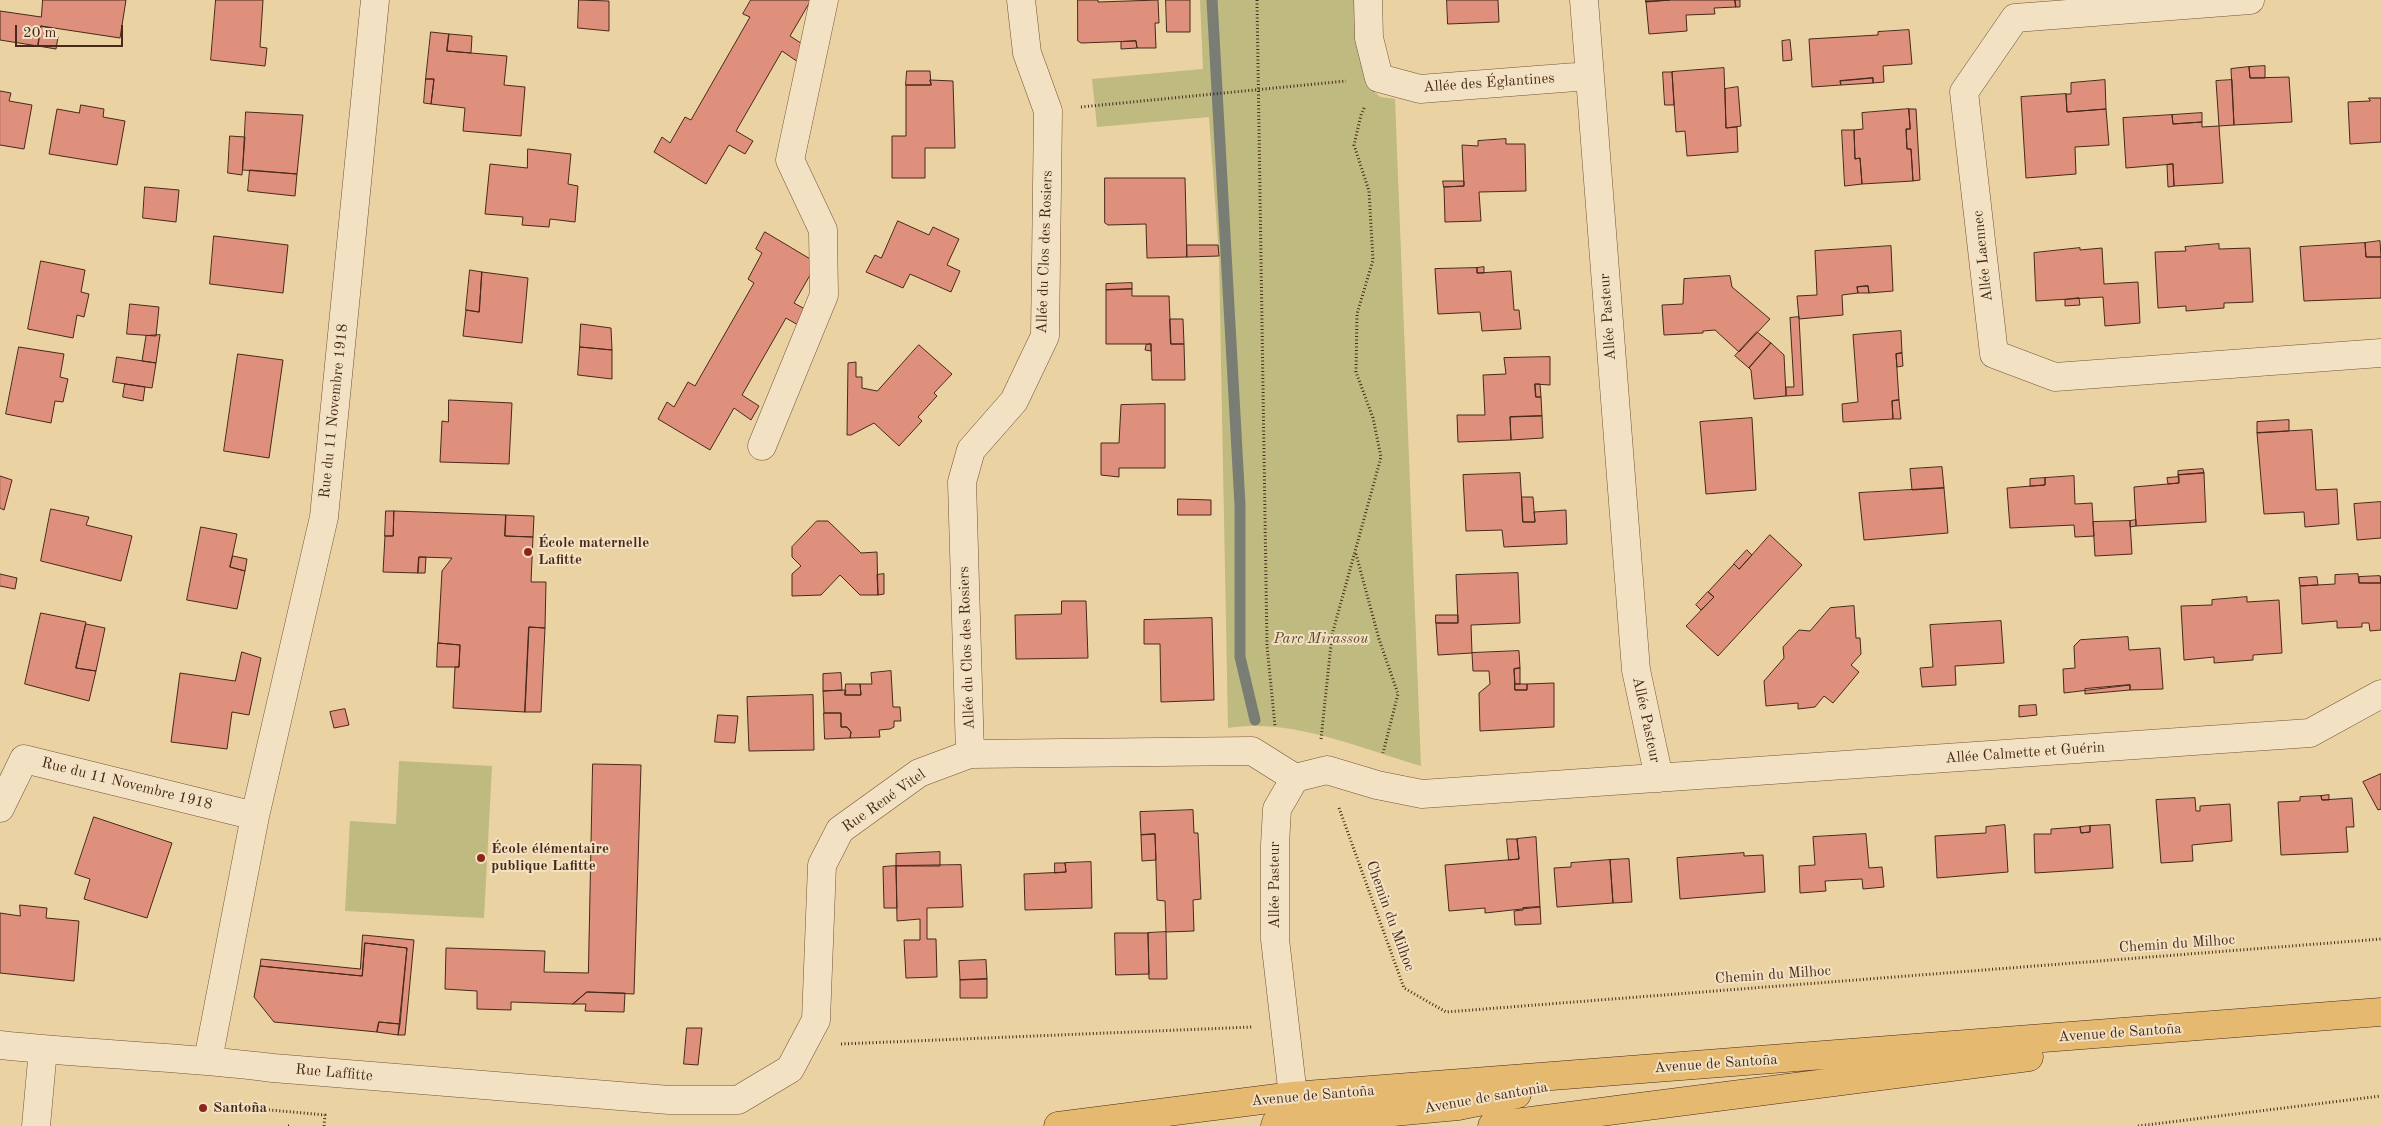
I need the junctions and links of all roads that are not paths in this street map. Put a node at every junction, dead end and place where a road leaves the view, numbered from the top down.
1 (374, 0) edge
2 (824, 0) edge
3 (1021, 0) edge
4 (1368, 0) edge
5 (1584, 0) edge
6 (2250, 0) edge
7 (1589, 76) junction
8 (2381, 353) edge
9 (762, 446) dead end
10 (2381, 694) edge
11 (970, 754) junction
12 (1295, 778) junction
13 (1659, 778) junction
14 (0, 808) edge
15 (255, 816) junction
16 (2378, 1013) edge
17 (0, 1045) edge
18 (43, 1049) junction
19 (208, 1060) junction
20 (1639, 1070) junction
21 (1293, 1096) junction
22 (669, 1100) joint
23 (36, 1126) edge
24 (1058, 1126) edge
25 (1275, 1126) edge
26 (1492, 1126) edge

1 - 15 street, Rue du 11 Novembre 1918
2 - 9 street
3 - 11 street, Allée du Clos des Rosiers
4 - 7 street, Allée des Églantines
5 - 7 street, Allée Pasteur
6 - 8 street, Allée Laennec
7 - 13 street, Allée Pasteur
10 - 13 street, Allée Calmette et Guérin
11 - 12 street, Rue René Vitel
11 - 22 street, Rue René Vitel
12 - 13 street, Allée Pasteur
12 - 21 street, Allée Pasteur
14 - 15 street, Rue du 11 Novembre 1918
15 - 19 street, Rue du 11 Novembre 1918
16 - 20 main road, Avenue de Santoña
16 - 26 main road, Avenue de Santoña
17 - 18 street, Rue Laffitte
18 - 19 street, Rue Laffitte
18 - 23 street
19 - 22 street, Rue Laffitte
20 - 21 main road, Avenue de Santoña
20 - 25 main road, Avenue de santonia
21 - 24 main road, Avenue de Santoña

